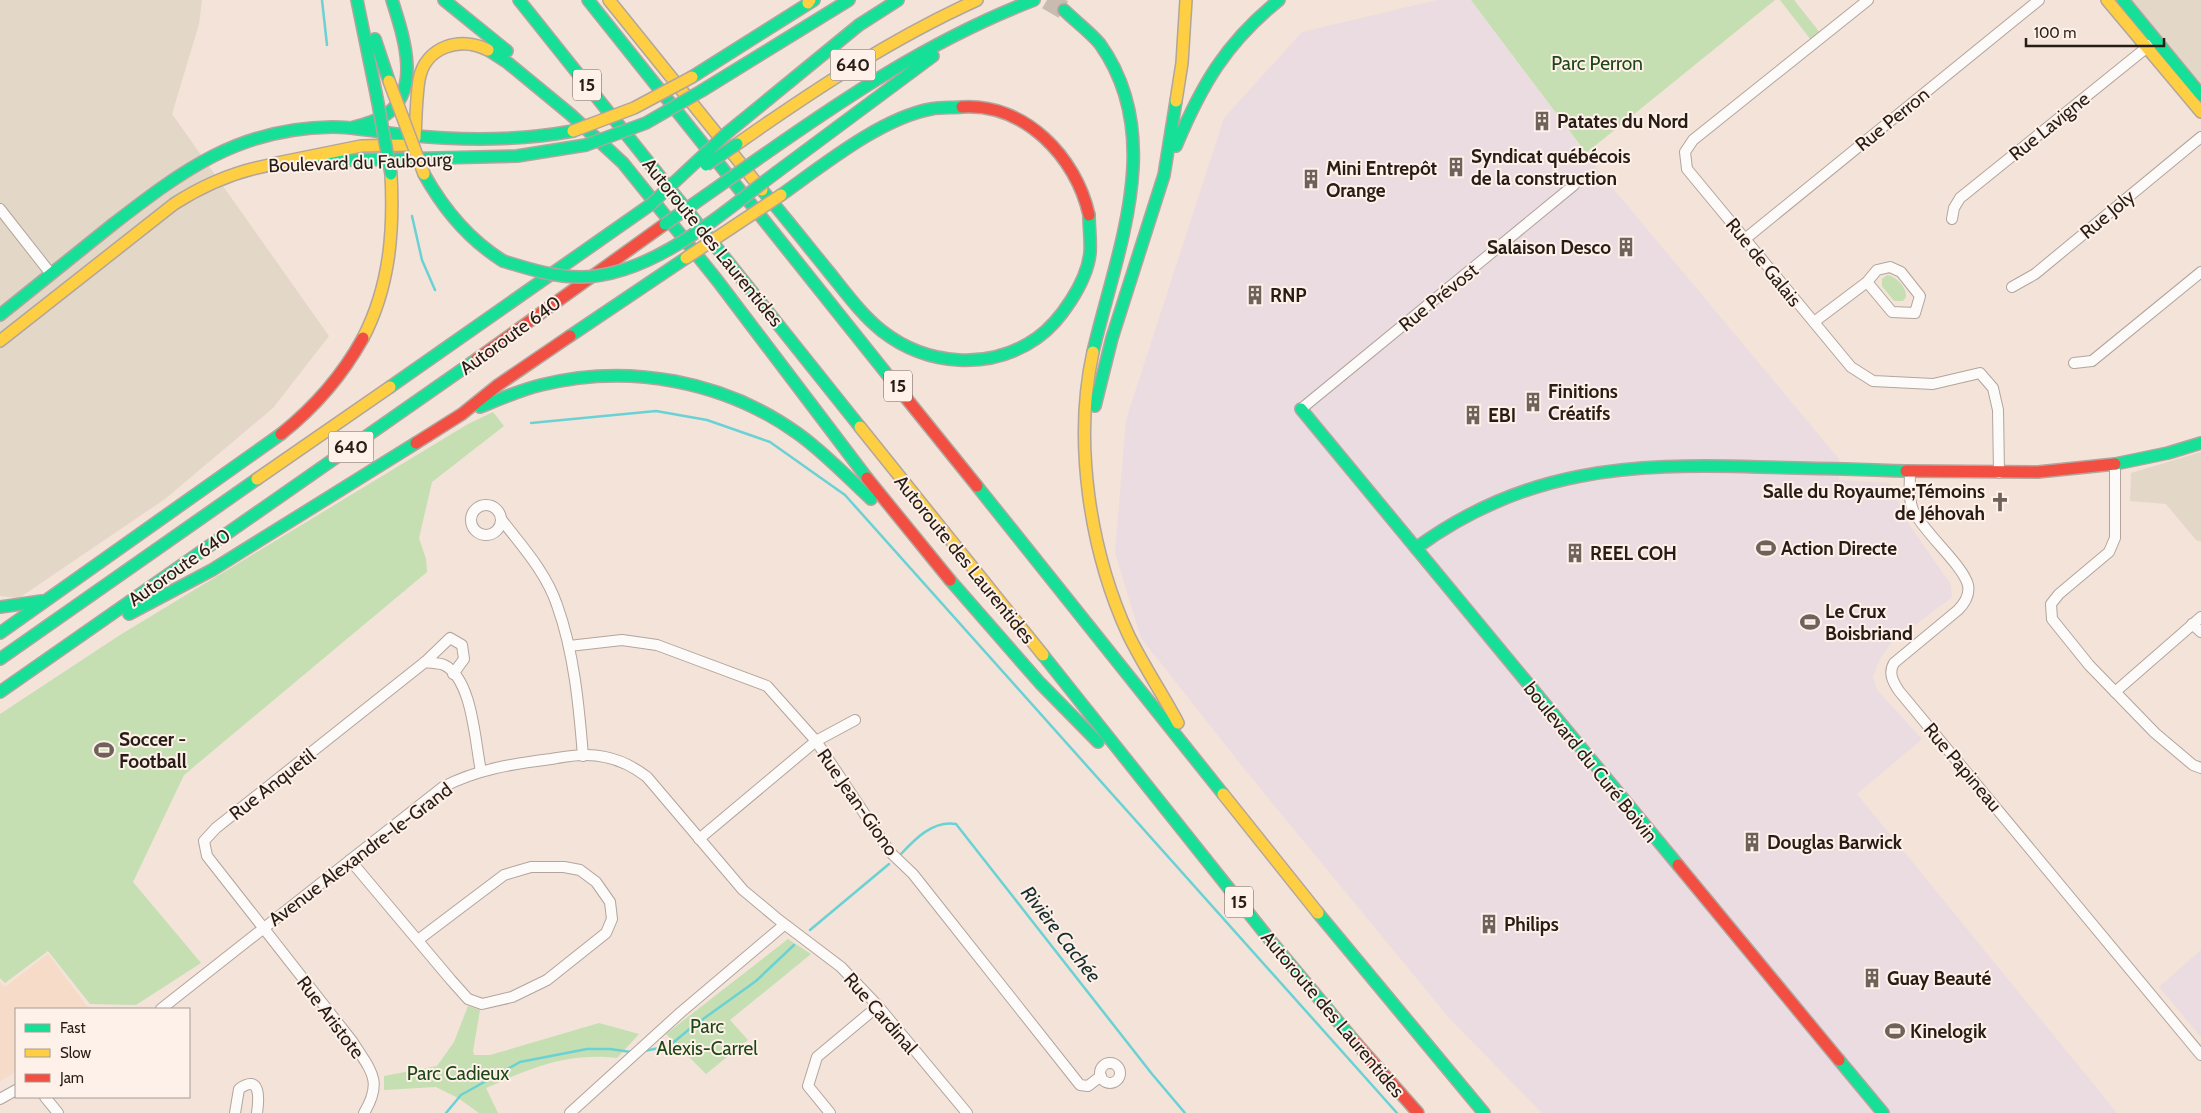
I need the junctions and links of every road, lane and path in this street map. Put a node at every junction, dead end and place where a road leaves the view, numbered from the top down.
1 (359, 0) edge
2 (392, 0) edge
3 (444, 0) edge
4 (519, 0) edge
5 (588, 0) edge
6 (609, 0) edge
7 (619, 0) edge
8 (849, 0) edge
9 (898, 0) edge
10 (977, 0) edge
11 (1034, 0) edge
12 (1186, 0) edge
13 (1278, 0) edge
14 (1868, 0) edge
15 (2039, 0) edge
16 (2107, 0) edge
17 (2123, 0) edge
18 (811, 1) edge
19 (1064, 10) tunnel mouth
20 (980, 22) junction
21 (633, 30) junction
22 (2151, 44) junction
23 (2201, 95) edge
24 (2201, 112) edge
25 (351, 128) junction
26 (415, 136) junction
27 (2201, 137) edge
28 (272, 164) junction
29 (655, 170) junction
30 (1164, 175) junction
31 (1574, 185) dead end
32 (650, 205) junction
33 (0, 209) edge
34 (1952, 220) dead end
35 (1745, 239) junction
36 (2201, 272) edge
37 (51, 274) junction
38 (1867, 282) junction
39 (2012, 287) dead end
40 (62, 290) junction
41 (0, 315) edge
42 (1814, 322) junction
43 (0, 341) edge
44 (2074, 364) dead end
45 (1302, 409) joint
46 (462, 414) junction
47 (2201, 443) edge
48 (1086, 447) junction
49 (2115, 466) junction
50 (1910, 471) junction
51 (2000, 473) junction
52 (501, 519) dead end
53 (921, 544) junction
54 (1416, 548) junction
55 (45, 600) junction
56 (0, 607) edge
57 (2201, 617) edge
58 (2192, 624) junction
59 (1, 632) edge
60 (2201, 632) edge
61 (569, 646) junction
62 (56, 654) junction
63 (0, 659) edge
64 (425, 662) junction
65 (453, 674) junction
66 (0, 692) edge
67 (2115, 692) junction
68 (855, 720) dead end
69 (816, 740) junction
70 (583, 756) junction
71 (2201, 768) edge
72 (481, 770) junction
73 (1206, 772) junction
74 (1159, 802) junction
75 (699, 839) junction
76 (350, 860) junction
77 (784, 924) junction
78 (262, 929) junction
79 (418, 940) junction
80 (878, 1006) junction
81 (162, 1008) edge
82 (2201, 1055) edge
83 (1101, 1076) dead end
84 (15, 1090) edge
85 (0, 1098) edge
86 (46, 1098) edge
87 (58, 1113) edge
88 (235, 1113) edge
89 (257, 1113) edge
90 (364, 1113) edge
91 (570, 1113) edge
92 (830, 1113) edge
93 (967, 1113) edge
94 (1418, 1113) edge
95 (1484, 1113) edge
96 (1883, 1113) edge

1 - 20 main road, bridge
1 - 55 main road, bridge
2 - 25 main road
3 - 29 main road
4 - 29 main road, Autoroute des Laurentides / 15
5 - 73 main road, 15
6 - 21 main road
7 - 21 main road
8 - 28 main road, Boulevard du Faubourg, bridge
9 - 32 main road, bridge
10 - 32 main road, Autoroute 640 / 640, bridge
11 - 20 main road, Autoroute 640 / 640
12 - 30 main road
13 - 30 main road
14 - 35 street, Rue de Galais
15 - 35 street, Rue Perron
16 - 22 main road
17 - 22 main road
18 - 26 main road, Boulevard du Faubourg, bridge
19 - 48 main road
20 - 62 main road, Autoroute 640 / 640, bridge
21 - 46 main road, bridge
22 - 23 main road
22 - 24 main road
22 - 34 street, Rue Lavigne
25 - 26 main road, Boulevard du Faubourg
25 - 37 main road, Boulevard du Faubourg
26 - 28 main road
26 - 53 main road
27 - 39 street, Rue Joly
28 - 40 main road, Boulevard du Faubourg
29 - 74 main road, Autoroute des Laurentides / 15
30 - 48 main road
31 - 45 street, Rue Prévost
32 - 63 main road, Autoroute 640 / 640
33 - 37 street
35 - 42 street, Rue de Galais
36 - 44 street
37 - 40 main road
37 - 41 main road, Boulevard du Faubourg
38 - 38 street
38 - 42 street
40 - 43 main road, Boulevard du Faubourg
42 - 51 street, Rue de Galais
45 - 54 main road, boulevard du Curé Boivin
46 - 53 main road
46 - 62 main road
47 - 49 main road
48 - 73 main road
49 - 51 main road
49 - 67 street
50 - 51 main road
50 - 54 main road
50 - 82 street, Rue Papineau
52 - 61 street
53 - 74 main road
54 - 96 main road, boulevard du Curé Boivin
55 - 56 main road
55 - 59 main road
57 - 58 street
58 - 60 street
58 - 67 street
61 - 69 street, Rue Jean-Giono
61 - 70 street
62 - 66 main road, Autoroute 640 / 640
64 - 65 street
64 - 65 street, Rue Anquetil
64 - 78 street, Rue Anquetil
65 - 72 street
67 - 71 street
68 - 69 street
69 - 75 street
69 - 83 street, Rue Jean-Giono
70 - 72 street, Avenue Alexandre-le-Grand
70 - 75 street, Avenue Alexandre-le-Grand
72 - 76 street, Avenue Alexandre-le-Grand
73 - 95 main road, 15
74 - 94 main road, Autoroute des Laurentides / 15
75 - 77 street, Avenue Alexandre-le-Grand
76 - 78 street, Avenue Alexandre-le-Grand
76 - 79 street
77 - 80 street, Rue Cardinal
77 - 91 street
78 - 81 street, Avenue Alexandre-le-Grand
78 - 90 street, Rue Aristote
79 - 79 street
80 - 92 street
80 - 93 street, Rue Cardinal
84 - 85 street
86 - 87 street
88 - 89 street

